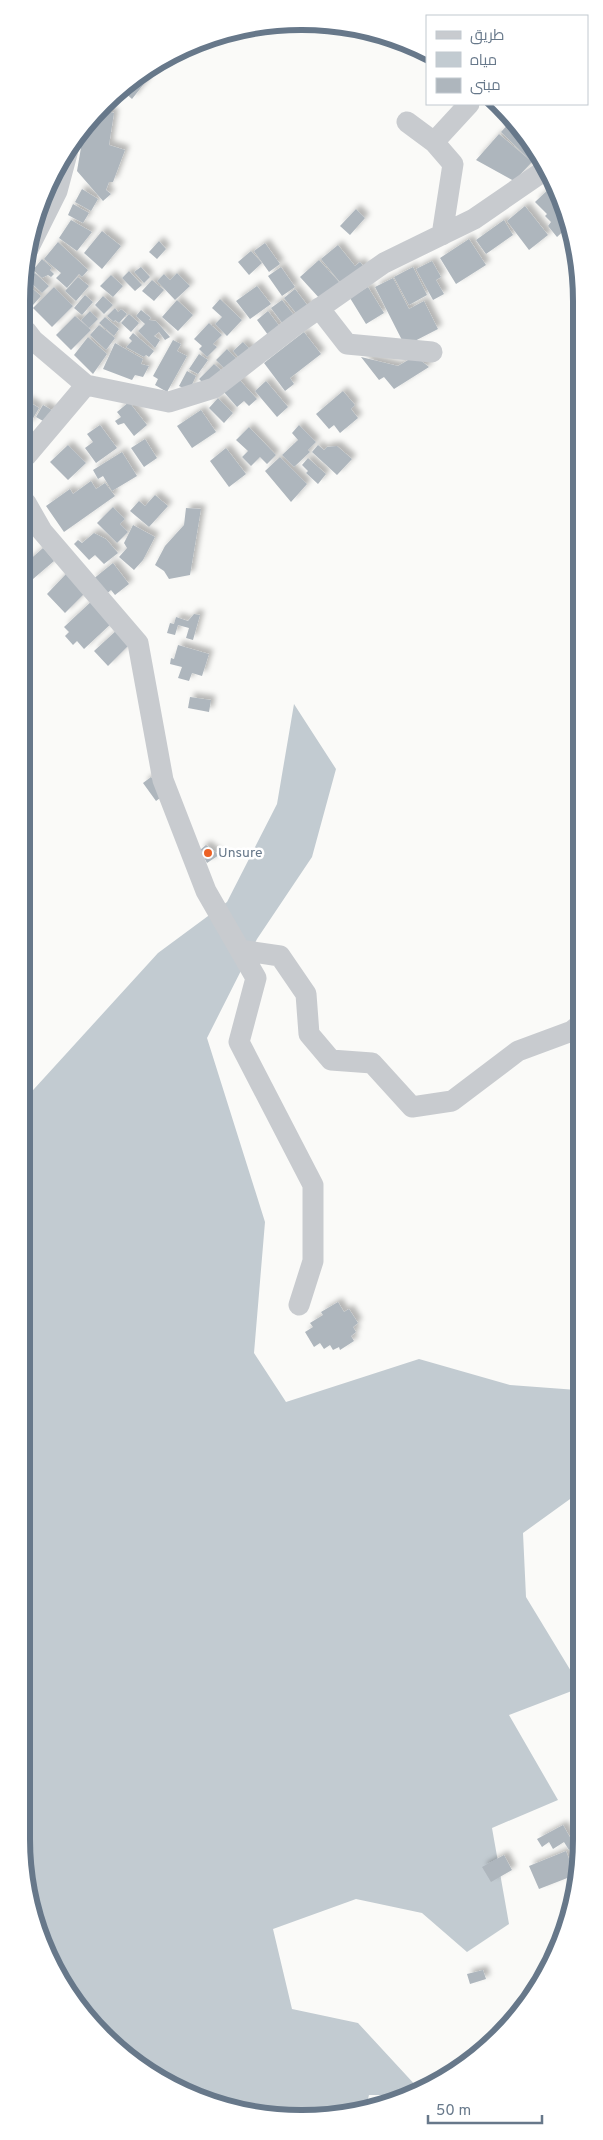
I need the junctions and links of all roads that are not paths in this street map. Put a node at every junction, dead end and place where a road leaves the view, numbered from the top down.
1 (468, 105) edge
2 (407, 122) dead end
3 (434, 142) junction
4 (541, 173) edge
5 (59, 178) edge
6 (42, 220) edge
7 (442, 235) junction
8 (319, 308) junction
9 (30, 337) edge
10 (432, 352) dead end
11 (86, 385) junction
12 (30, 451) edge
13 (30, 510) edge
14 (240, 950) junction
15 (573, 1029) edge
16 (299, 1305) dead end

1 - 3 street
2 - 3 street
3 - 7 street
4 - 7 street
5 - 6 street
7 - 8 street
8 - 10 street
8 - 11 street
9 - 11 street
11 - 12 street
13 - 14 street
14 - 15 street
14 - 16 street

